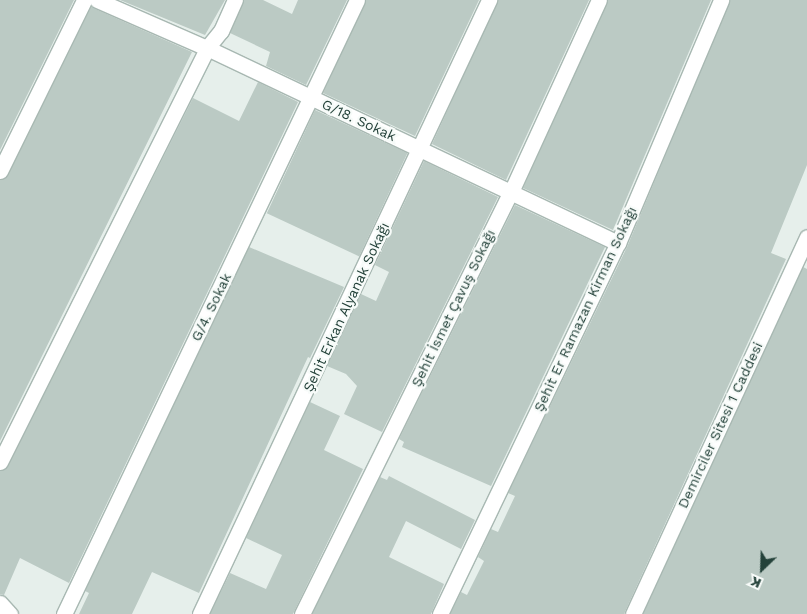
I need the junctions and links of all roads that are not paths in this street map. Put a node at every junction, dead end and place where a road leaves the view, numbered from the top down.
1 (84, 0) edge
2 (97, 0) edge
3 (235, 0) edge
4 (357, 0) edge
5 (489, 0) edge
6 (599, 0) edge
7 (721, 0) edge
8 (207, 48) junction
9 (312, 97) junction
10 (421, 149) junction
11 (0, 172) edge
12 (511, 192) junction
13 (807, 237) edge
14 (618, 243) junction
15 (0, 462) edge
16 (0, 604) edge
17 (10, 614) edge
18 (64, 614) edge
19 (200, 614) edge
20 (302, 614) edge
21 (440, 614) edge
22 (633, 614) edge

1 - 11 street
2 - 8 street, G/18. Sokak
3 - 8 street
4 - 9 street, G/4. Sokak
5 - 10 street, Şehit Erkan Alyanak Sokağı
6 - 12 street, Şehit İsmet Çavuş Sokağı
7 - 14 street, Şehit Er Ramazan Kirman Sokağı
8 - 9 street, G/18. Sokak
8 - 15 street
9 - 10 street, G/18. Sokak
9 - 18 street, G/4. Sokak
10 - 12 street, G/18. Sokak
10 - 19 street, Şehit Erkan Alyanak Sokağı
12 - 14 street, G/18. Sokak
12 - 20 street, Şehit İsmet Çavuş Sokağı
13 - 22 street, Demirciler Sitesi 1 Caddesi
14 - 21 street, Şehit Er Ramazan Kirman Sokağı
16 - 17 street

